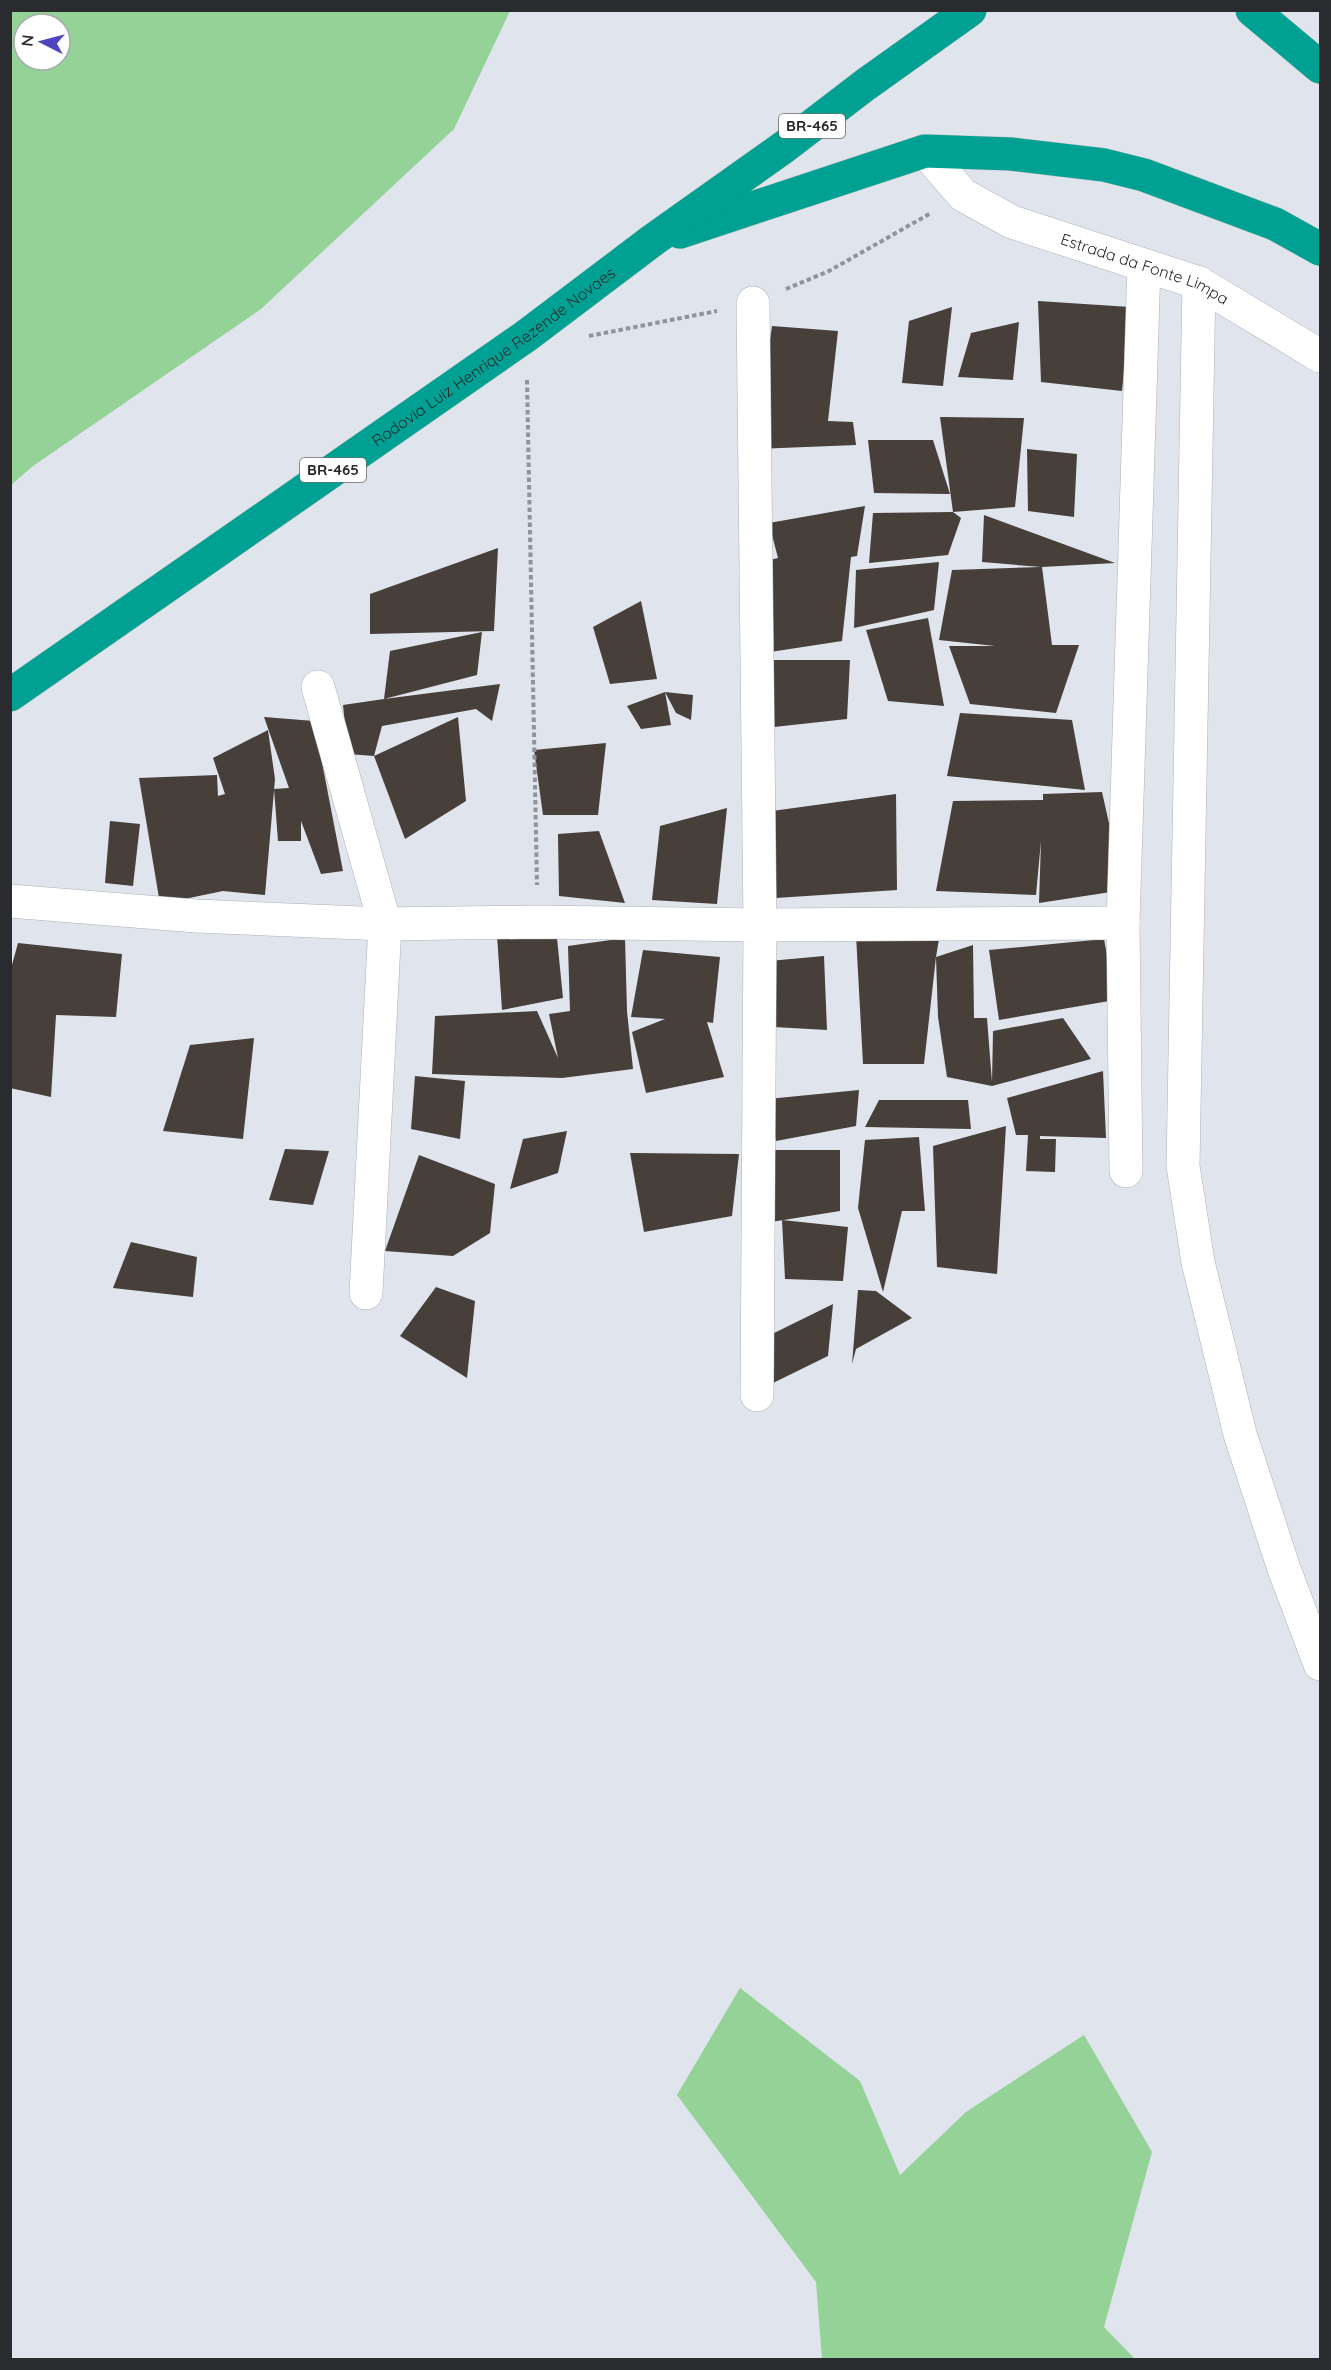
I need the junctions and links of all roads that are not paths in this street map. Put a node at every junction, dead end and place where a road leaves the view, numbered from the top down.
1 (970, 10) edge
2 (1252, 10) edge
3 (1320, 67) edge
4 (925, 152) junction
5 (653, 240) junction
6 (1320, 249) edge
7 (1144, 266) junction
8 (1199, 283) junction
9 (753, 303) dead end
10 (1320, 356) edge
11 (318, 687) dead end
12 (10, 695) edge
13 (10, 901) edge
14 (1124, 923) junction
15 (385, 924) junction
16 (760, 925) junction
17 (1126, 1171) dead end
18 (366, 1293) dead end
19 (757, 1395) dead end
20 (1320, 1664) edge

1 - 5 highway, Rodovia Luiz Henrique Rezende Novaes / BR-465
2 - 3 highway
4 - 5 highway
4 - 6 highway
4 - 7 street, Estrada da Fonte Limpa
5 - 12 highway, Rodovia Luiz Henrique Rezende Novaes / BR-465
7 - 8 street, Estrada da Fonte Limpa
7 - 14 street
8 - 10 street, Estrada da Fonte Limpa
8 - 20 street
9 - 16 street
11 - 15 street
13 - 15 street
14 - 16 street
14 - 17 street
15 - 16 street
15 - 18 street
16 - 19 street

